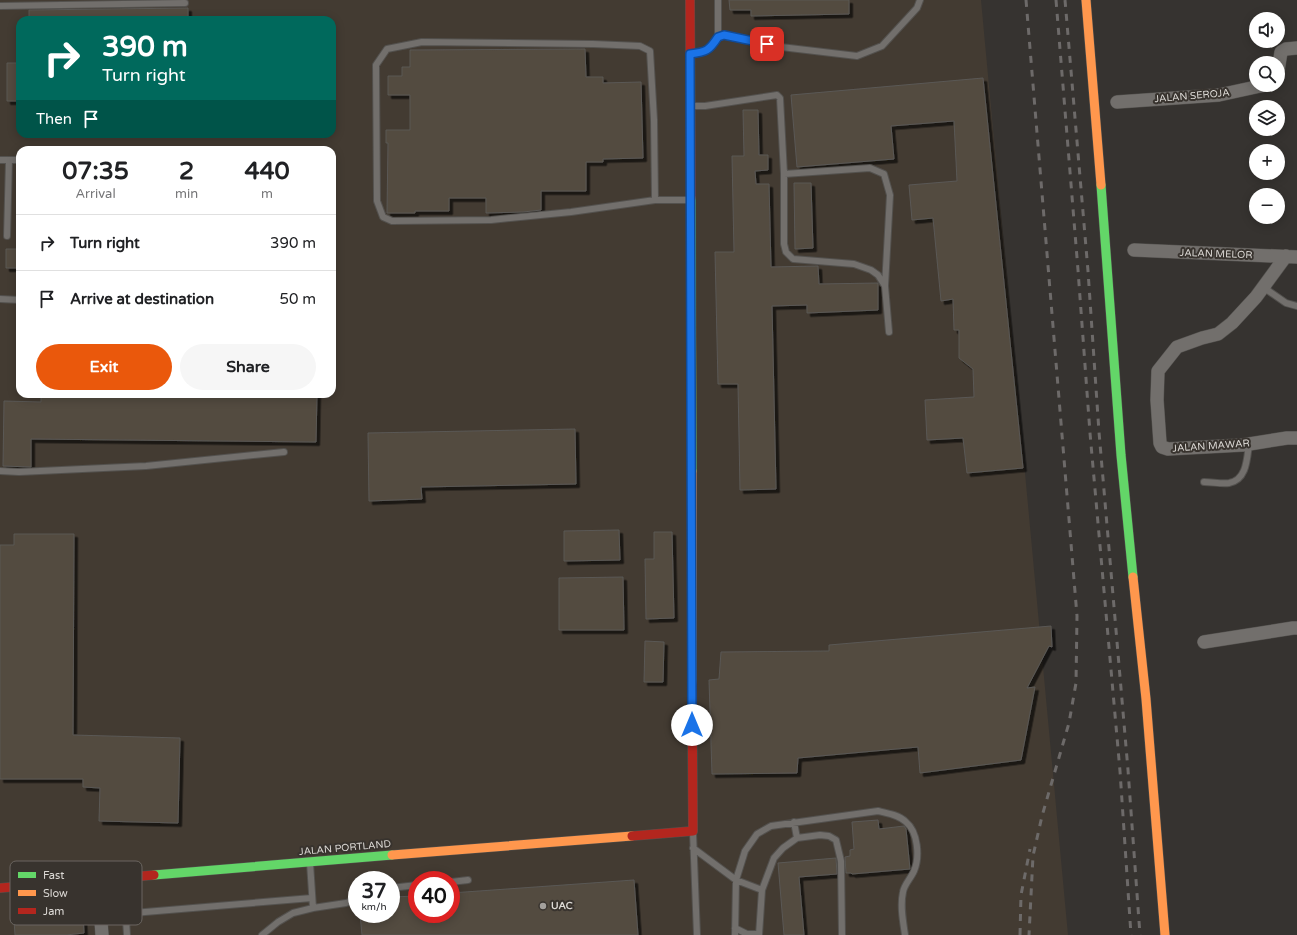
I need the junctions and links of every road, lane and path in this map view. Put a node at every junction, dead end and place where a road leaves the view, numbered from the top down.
1 (690, 0) edge
2 (718, 0) edge
3 (920, 0) edge
4 (1086, 0) edge
5 (185, 3) dead end
6 (0, 6) edge
7 (718, 37) junction
8 (1297, 48) edge
9 (690, 54) junction
10 (1280, 56) edge
11 (1249, 89) edge
12 (1117, 102) dead end
13 (690, 106) junction
14 (0, 160) edge
15 (9, 160) junction
16 (16, 160) edge
17 (784, 174) junction
18 (655, 200) junction
19 (690, 200) junction
20 (6, 236) dead end
21 (1134, 250) dead end
22 (1292, 256) edge
23 (885, 286) junction
24 (1263, 287) junction
25 (0, 299) edge
26 (16, 300) edge
27 (1297, 306) edge
28 (889, 332) dead end
29 (1297, 438) edge
30 (1249, 444) junction
31 (284, 452) dead end
32 (0, 471) edge
33 (1204, 482) dead end
34 (1297, 628) edge
35 (1204, 642) dead end
36 (794, 822) junction
37 (693, 831) junction
38 (797, 838) junction
39 (693, 848) junction
40 (310, 861) junction
41 (142, 876) edge
42 (468, 880) dead end
43 (736, 880) junction
44 (460, 881) edge
45 (10, 887) edge
46 (0, 888) edge
47 (762, 890) junction
48 (312, 898) junction
49 (348, 902) edge
50 (313, 908) junction
51 (142, 912) edge
52 (101, 925) edge
53 (126, 925) edge
54 (735, 928) junction
55 (102, 935) edge
56 (127, 935) edge
57 (262, 935) edge
58 (697, 935) edge
59 (735, 935) edge
60 (759, 935) edge
61 (842, 935) edge
62 (905, 935) edge
63 (1166, 935) edge

1 - 9 street
2 - 7 lane
3 - 7 lane
4 - 63 street
5 - 6 lane
7 - 9 lane
8 - 10 street
9 - 13 street
11 - 12 street, JALAN SEROJA
13 - 17 lane
13 - 19 street
14 - 15 lane
15 - 16 lane
15 - 20 lane
17 - 23 lane
17 - 23 lane
18 - 18 lane
18 - 19 lane
19 - 37 street
21 - 22 street, JALAN MELOR
22 - 24 street, JALAN MAWAR
23 - 28 lane
24 - 27 lane
24 - 30 street, JALAN MAWAR
25 - 26 lane
29 - 30 street, JALAN MAWAR
30 - 33 lane
31 - 32 lane
34 - 35 street
36 - 38 lane
36 - 43 lane
36 - 62 lane
37 - 39 lane
37 - 40 street, JALAN PORTLAND
38 - 47 lane
38 - 61 lane
39 - 43 lane
39 - 58 lane
40 - 41 street, JALAN PORTLAND
40 - 48 lane
42 - 44 lane
43 - 47 lane
43 - 54 lane
45 - 46 street, JALAN PORTLAND
47 - 60 lane
48 - 50 lane
48 - 51 lane
49 - 50 lane
50 - 57 lane
52 - 55 street
53 - 56 lane
54 - 59 lane
54 - 60 lane

